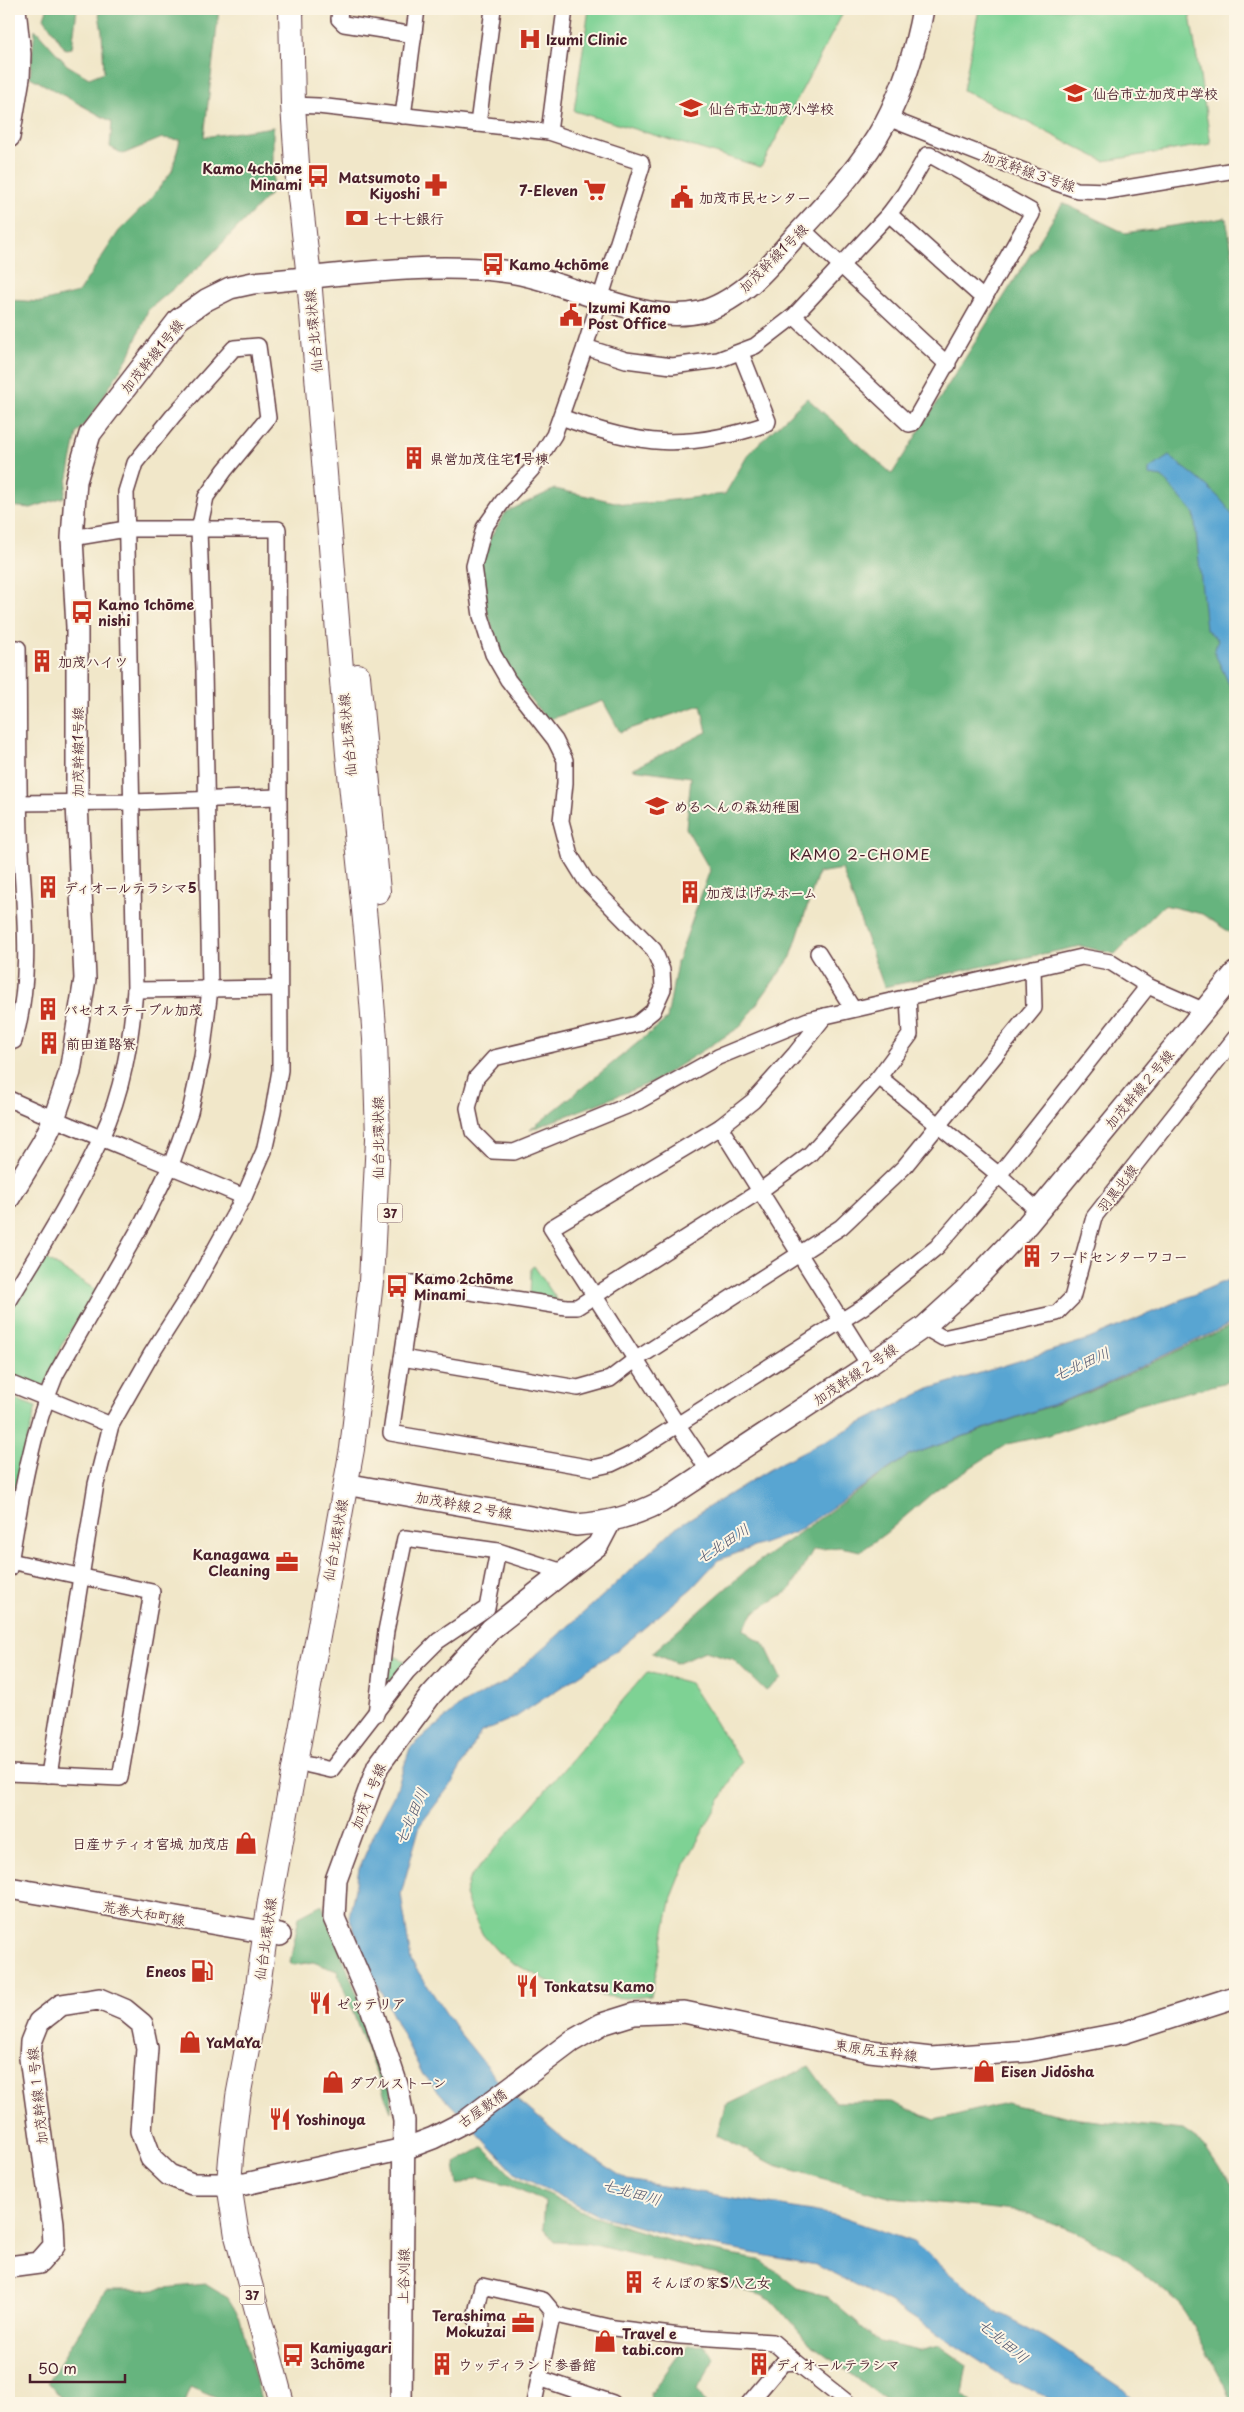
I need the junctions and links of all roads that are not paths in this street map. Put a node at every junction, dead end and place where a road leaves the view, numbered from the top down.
1 (15, 9) edge
2 (291, 9) edge
3 (306, 9) edge
4 (340, 9) edge
5 (417, 9) edge
6 (493, 9) edge
7 (565, 9) edge
8 (923, 9) edge
9 (414, 35) junction
10 (301, 105) junction
11 (403, 116) junction
12 (888, 118) junction
13 (478, 124) junction
14 (549, 132) junction
15 (9, 137) edge
16 (1235, 170) edge
17 (888, 214) junction
18 (802, 230) junction
19 (841, 265) junction
20 (316, 277) junction
21 (600, 297) junction
22 (984, 299) junction
23 (794, 316) junction
24 (585, 347) junction
25 (740, 353) junction
26 (948, 365) junction
27 (561, 417) junction
28 (126, 529) junction
29 (199, 530) junction
30 (72, 538) junction
31 (9, 648) edge
32 (278, 797) junction
33 (207, 799) junction
34 (132, 802) junction
35 (14, 803) edge
36 (77, 803) junction
37 (818, 953) dead end
38 (1033, 968) junction
39 (1235, 973) edge
40 (1148, 986) junction
41 (279, 988) junction
42 (210, 989) junction
43 (135, 990) junction
44 (908, 997) junction
45 (854, 1009) junction
46 (1205, 1011) junction
47 (825, 1016) junction
48 (1235, 1038) edge
49 (9, 1040) edge
50 (880, 1077) junction
51 (9, 1099) edge
52 (54, 1119) junction
53 (720, 1126) junction
54 (938, 1127) junction
55 (102, 1137) junction
56 (171, 1165) junction
57 (999, 1175) junction
58 (760, 1191) junction
59 (244, 1197) junction
60 (9, 1198) edge
61 (1038, 1211) junction
62 (800, 1255) junction
63 (594, 1294) junction
64 (9, 1301) edge
65 (841, 1319) junction
66 (924, 1327) junction
67 (402, 1358) junction
68 (635, 1360) junction
69 (869, 1365) junction
70 (9, 1383) edge
71 (46, 1399) junction
72 (111, 1424) junction
73 (676, 1424) junction
74 (709, 1471) junction
75 (352, 1485) junction
76 (15, 1497) edge
77 (610, 1522) junction
78 (498, 1551) junction
79 (9, 1565) edge
80 (563, 1572) junction
81 (81, 1578) junction
82 (376, 1714) junction
83 (309, 1765) junction
84 (9, 1773) edge
85 (49, 1774) junction
86 (9, 1888) edge
87 (273, 1935) junction
88 (1235, 1997) edge
89 (528, 2074) joint
90 (404, 2149) junction
91 (237, 2184) junction
92 (9, 2267) edge
93 (552, 2314) junction
94 (482, 2326) dead end
95 (796, 2362) junction
96 (539, 2378) junction
97 (282, 2403) edge
98 (296, 2403) edge
99 (401, 2403) edge
100 (534, 2403) edge
101 (613, 2403) edge
102 (749, 2403) edge
103 (848, 2403) edge

1 - 15 street
2 - 10 main road, 仙台北環状線 / 37
3 - 10 main road, 仙台北環状線 / 37
4 - 9 street
5 - 9 street
6 - 13 street
7 - 14 street
8 - 12 street, 加茂幹線1号線
9 - 11 street
10 - 11 street
10 - 20 main road, 仙台北環状線 / 37
11 - 13 street
12 - 16 street, 加茂幹線３号線
12 - 18 street, 加茂幹線1号線
13 - 14 street
14 - 21 street
17 - 19 street
17 - 22 street
17 - 22 street
18 - 19 street
18 - 21 street, 加茂幹線1号線
19 - 23 street
19 - 26 street
20 - 21 street, 加茂幹線1号線
20 - 30 street, 加茂幹線1号線
20 - 75 main road, 仙台北環状線 / 37
21 - 24 street
22 - 26 street
23 - 25 street
23 - 26 street
24 - 25 street
24 - 27 street
25 - 27 street
27 - 47 street
28 - 29 street
28 - 29 street
28 - 30 street
28 - 34 street
29 - 32 street
29 - 33 street
30 - 36 street, 加茂幹線1号線
31 - 35 street
32 - 33 street
32 - 41 street
33 - 34 street
33 - 42 street
34 - 36 street
34 - 43 street
35 - 36 street
35 - 49 street
36 - 52 street, 加茂幹線1号線
37 - 45 street
38 - 40 street
38 - 44 street
38 - 54 street
39 - 46 street, 加茂幹線２号線
40 - 46 street
40 - 57 street
41 - 42 street
41 - 59 street
42 - 43 street
42 - 56 street
43 - 55 street
44 - 45 street
44 - 50 street
45 - 47 street
46 - 61 street, 加茂幹線２号線
47 - 53 street
48 - 66 street, 羽黒北線
50 - 54 street
50 - 58 street
51 - 52 street
52 - 55 street
52 - 60 street, 加茂幹線1号線
53 - 58 street
53 - 63 street
54 - 57 street
54 - 62 street
55 - 56 street
55 - 64 street
56 - 59 street
56 - 71 street
57 - 61 street
57 - 65 street
58 - 62 street
58 - 63 street
59 - 72 street
61 - 66 street, 加茂幹線２号線
62 - 65 street
62 - 68 street
63 - 67 street
63 - 68 street
65 - 69 street
65 - 73 street
66 - 69 street, 加茂幹線２号線
67 - 68 street
67 - 73 street
68 - 73 street
69 - 74 street, 加茂幹線２号線
70 - 71 street
71 - 72 street
71 - 76 street
72 - 81 street
73 - 74 street
74 - 77 street, 加茂幹線２号線
75 - 77 street, 加茂幹線２号線
75 - 83 main road, 仙台北環状線 / 37
75 - 87 main road, 仙台北環状線 / 37
76 - 79 street
77 - 80 street, 加茂１号線
78 - 80 street
78 - 82 street
78 - 82 street
79 - 81 street
80 - 90 street, 加茂１号線
81 - 85 street
81 - 85 street
82 - 83 street
83 - 87 main road, 仙台北環状線 / 37
84 - 85 street
86 - 87 street, 荒巻大和町線
87 - 91 main road, 仙台北環状線 / 37
88 - 89 street, 東原尻玉幹線
89 - 90 street, 古屋敷橋
90 - 91 street, 加茂幹線１号線
90 - 99 street, 上谷刈線
91 - 92 street, 加茂幹線１号線
91 - 97 main road, 仙台北環状線 / 37
91 - 98 main road, 仙台北環状線 / 37
93 - 94 street
93 - 95 street
93 - 96 street
95 - 102 street
95 - 103 street
96 - 100 street
96 - 101 street

